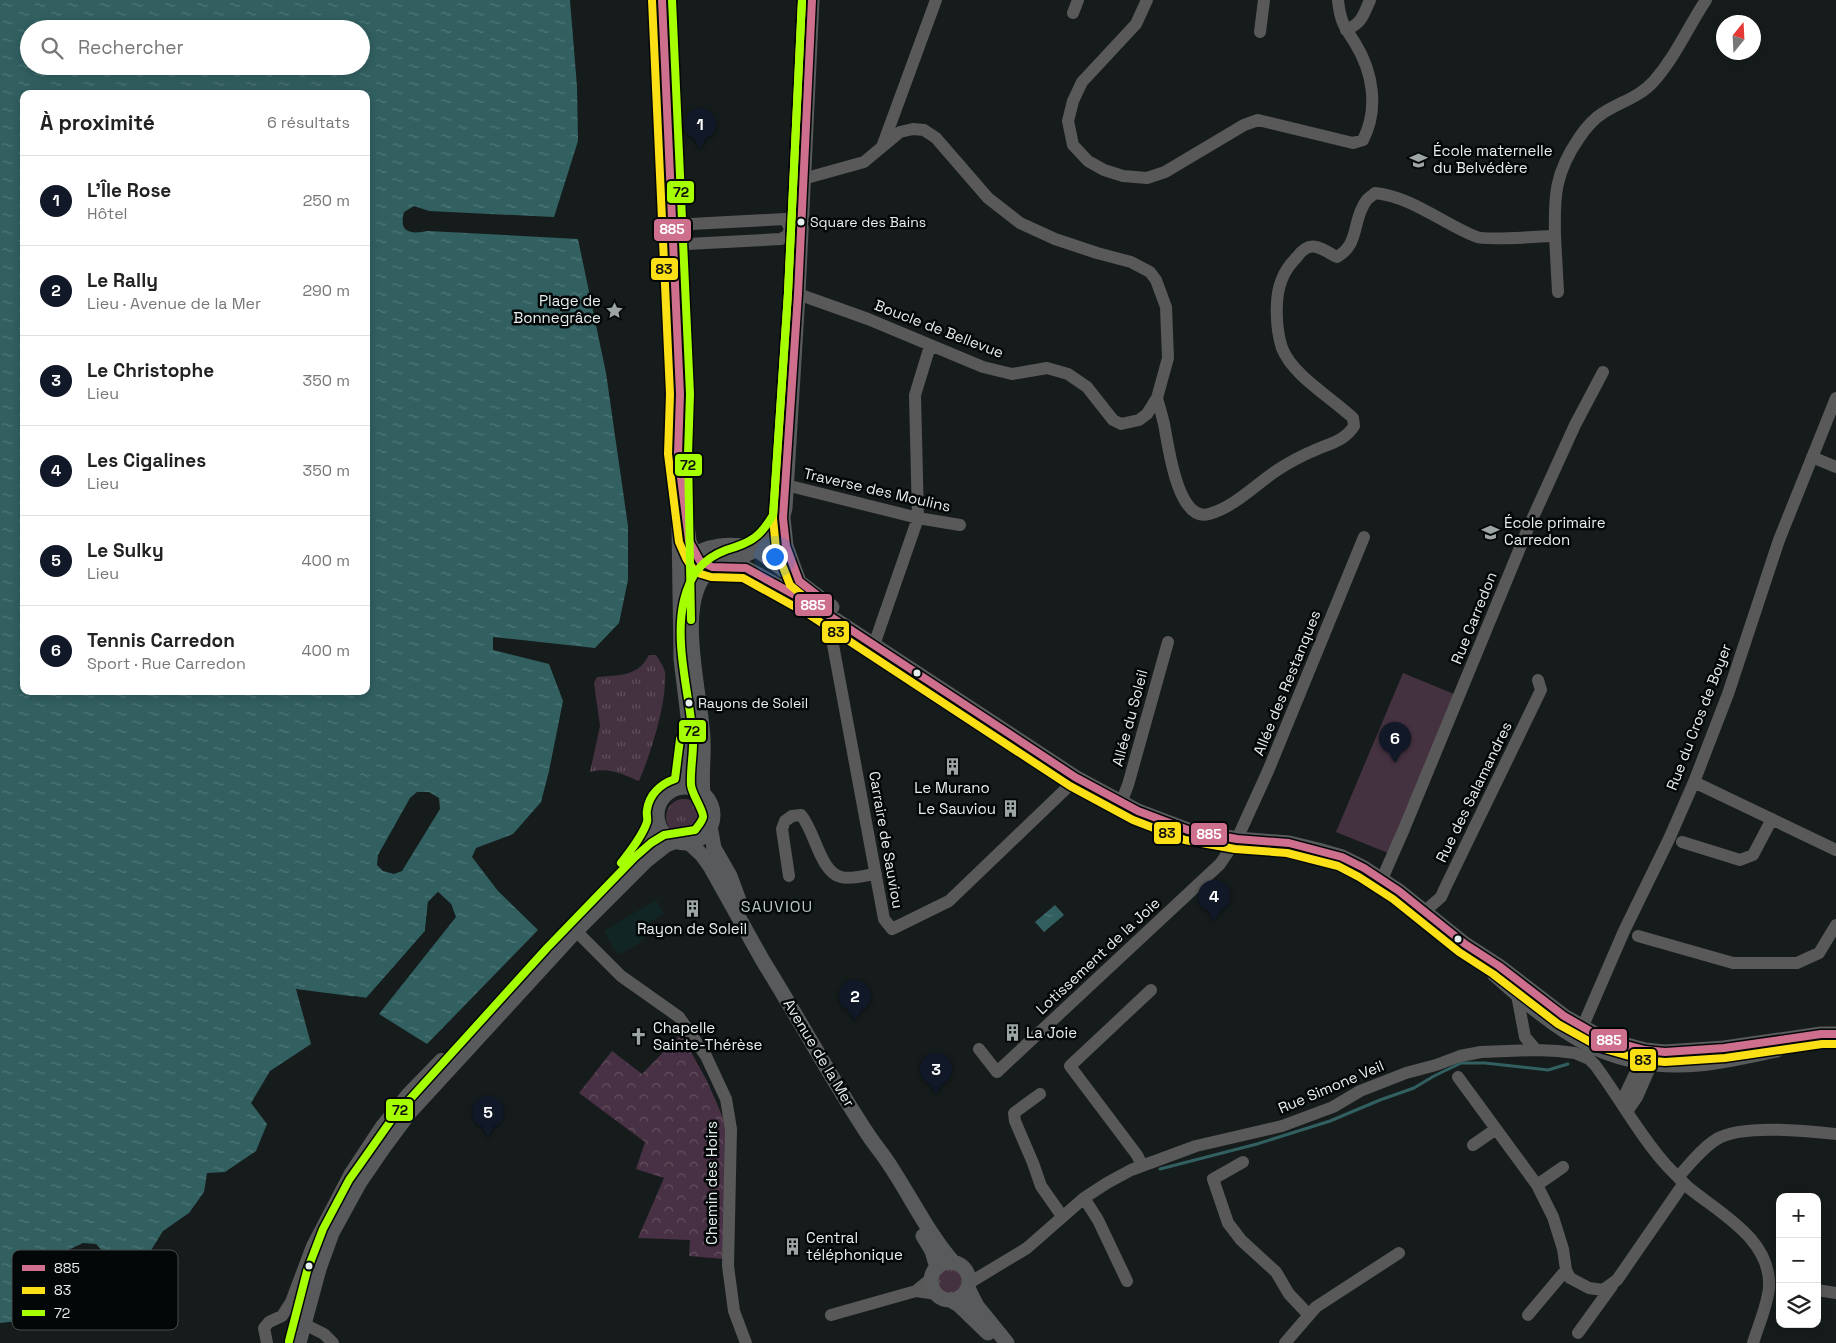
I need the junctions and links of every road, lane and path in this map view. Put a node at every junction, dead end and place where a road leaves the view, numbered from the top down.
1 (662, 0) edge
2 (812, 0) edge
3 (936, 0) edge
4 (1078, 0) edge
5 (1147, 0) edge
6 (1264, 0) edge
7 (1338, 0) edge
8 (1370, 0) edge
9 (1706, 0) edge
10 (1073, 13) dead end
11 (1346, 30) junction
12 (1260, 32) dead end
13 (882, 147) junction
14 (803, 179) junction
15 (795, 227) junction
16 (674, 235) junction
17 (1555, 236) junction
18 (1558, 292) dead end
19 (798, 294) junction
20 (930, 346) junction
21 (1603, 372) dead end
22 (1157, 398) junction
23 (1836, 398) edge
24 (678, 454) junction
25 (1812, 457) junction
26 (1836, 467) edge
27 (786, 485) junction
28 (783, 518) junction
29 (918, 518) junction
30 (960, 525) dead end
31 (1364, 537) dead end
32 (756, 549) junction
33 (694, 554) junction
34 (680, 566) junction
35 (715, 567) junction
36 (799, 580) junction
37 (813, 605) junction
38 (847, 626) junction
39 (831, 634) junction
40 (875, 642) junction
41 (1168, 642) dead end
42 (892, 655) junction
43 (1538, 680) dead end
44 (1075, 777) junction
45 (1694, 782) junction
46 (684, 787) junction
47 (702, 794) junction
48 (1121, 803) junction
49 (1772, 819) junction
50 (658, 823) junction
51 (710, 826) junction
52 (1237, 839) junction
53 (682, 842) junction
54 (1682, 842) dead end
55 (1836, 850) edge
56 (876, 874) junction
57 (789, 876) dead end
58 (1382, 879) junction
59 (606, 900) junction
60 (1430, 915) junction
61 (1836, 925) edge
62 (576, 931) junction
63 (1638, 936) dead end
64 (1465, 944) junction
65 (772, 974) junction
66 (1151, 990) dead end
67 (1517, 995) junction
68 (1580, 1034) junction
69 (1836, 1035) edge
70 (1625, 1046) junction
71 (979, 1049) dead end
72 (1536, 1050) junction
73 (1665, 1052) junction
74 (457, 1062) junction
75 (1646, 1062) junction
76 (1458, 1077) dead end
77 (1040, 1094) dead end
78 (1624, 1106) junction
79 (1496, 1129) junction
80 (866, 1132) junction
81 (1836, 1134) edge
82 (1473, 1145) dead end
83 (1243, 1162) dead end
84 (1142, 1165) junction
85 (1563, 1167) dead end
86 (1681, 1180) junction
87 (1537, 1185) junction
88 (1084, 1198) junction
89 (1062, 1216) junction
90 (1399, 1253) dead end
91 (953, 1262) junction
92 (1566, 1270) junction
93 (934, 1273) junction
94 (1617, 1280) junction
95 (1127, 1281) dead end
96 (968, 1286) junction
97 (1774, 1288) edge
98 (916, 1291) junction
99 (1821, 1291) edge
100 (1836, 1293) edge
101 (943, 1297) junction
102 (1308, 1314) junction
103 (831, 1315) dead end
104 (1528, 1315) dead end
105 (304, 1324) junction
106 (1578, 1333) dead end
107 (266, 1343) edge
108 (299, 1343) edge
109 (334, 1343) edge
110 (746, 1343) edge
111 (999, 1343) edge
112 (1007, 1343) edge
113 (1285, 1343) edge
114 (1753, 1343) edge

1 - 16 main road
2 - 14 main road
3 - 13 street
4 - 10 street
5 - 11 street
6 - 12 street
7 - 11 street
8 - 11 street
9 - 17 street
13 - 14 street, Boucle de Bellevue
13 - 22 street, Boucle de Bellevue
14 - 15 main road
15 - 16 street
15 - 16 street
15 - 19 main road
16 - 24 main road
17 - 18 street
17 - 22 street
19 - 20 street, Boucle de Bellevue
19 - 27 main road
20 - 22 street, Boucle de Bellevue
20 - 29 street
21 - 58 street, Rue Carredon
23 - 25 street, Rue du Cros de Boyer
24 - 33 main road
24 - 34 main road
25 - 26 street
25 - 45 street, Rue du Cros de Boyer
27 - 28 main road
27 - 29 street, Traverse des Moulins
28 - 32 main road
28 - 36 main road
29 - 30 street, Traverse des Moulins
29 - 40 street
31 - 52 street, Allée des Restanques
32 - 33 main road
32 - 35 main road
32 - 36 main road
33 - 34 main road
33 - 35 main road
34 - 46 main road
35 - 37 main road
35 - 47 main road
36 - 40 main road
37 - 38 main road
37 - 39 street, Carraire de Sauviou
38 - 39 street
38 - 42 main road
39 - 56 street, Carraire de Sauviou
40 - 42 main road
41 - 48 street, Allée du Soleil
42 - 44 main road
43 - 60 street, Rue des Salamandres
44 - 48 main road
44 - 56 street, Carraire de Sauviou
45 - 49 street
45 - 68 street, Rue du Cros de Boyer
46 - 47 main road
46 - 50 main road
47 - 51 main road
48 - 52 main road
49 - 54 street
49 - 55 street
50 - 53 main road
50 - 59 main road
51 - 53 main road
51 - 65 main road, Avenue de la Mer
52 - 58 main road
52 - 71 street, Lotissement de la Joie
53 - 59 main road
53 - 65 main road, Avenue de la Mer
56 - 57 street
58 - 60 main road
59 - 62 main road
60 - 64 main road
61 - 63 street
62 - 74 main road
62 - 110 street, Chemin des Hoirs
64 - 67 main road
64 - 68 main road
65 - 80 main road, Avenue de la Mer
66 - 84 street
67 - 68 main road
67 - 72 street
68 - 70 main road
68 - 75 main road
69 - 73 main road
69 - 75 main road
70 - 73 main road
70 - 75 street
72 - 78 street, Rue Simone Veil
72 - 84 street, Rue Simone Veil
73 - 75 street
74 - 105 main road
74 - 107 street
75 - 78 street
76 - 79 street
77 - 89 street
78 - 86 street, Rue Simone Veil
79 - 82 street
79 - 87 street
80 - 91 main road, Avenue de la Mer
80 - 93 main road, Avenue de la Mer
81 - 86 street
83 - 102 street
84 - 88 street, Rue Simone Veil
85 - 87 street
86 - 94 street
86 - 97 street, Rue Simone Veil
87 - 92 street
88 - 89 street, Rue Simone Veil
88 - 95 street
89 - 96 street, Rue Simone Veil
90 - 102 street
91 - 93 main road
91 - 96 main road
92 - 94 street
92 - 104 street
93 - 98 street
93 - 101 main road
94 - 106 street
96 - 101 main road
96 - 112 main road
97 - 114 street
98 - 101 street
98 - 103 street
99 - 100 street
101 - 111 main road
102 - 113 street
105 - 108 main road
105 - 109 street

